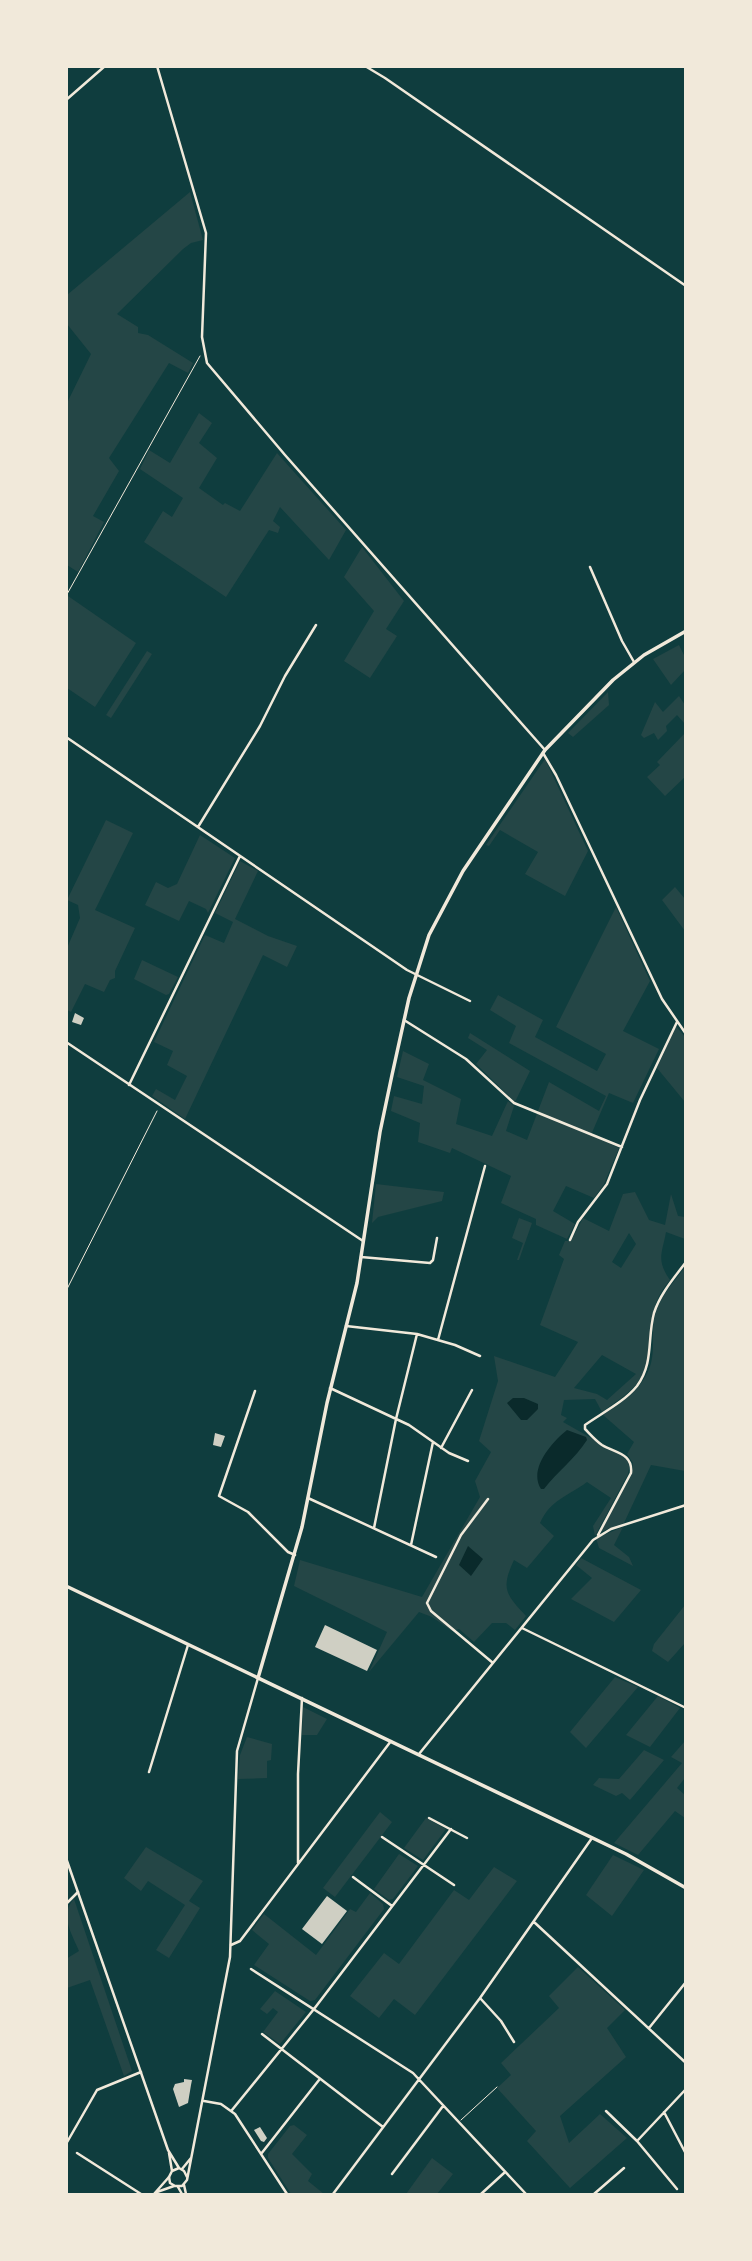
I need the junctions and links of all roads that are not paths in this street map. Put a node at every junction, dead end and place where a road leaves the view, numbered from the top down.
1 (106, 66) edge
2 (157, 66) edge
3 (365, 66) edge
4 (66, 100) edge
5 (685, 286) edge
6 (590, 568) dead end
7 (316, 625) dead end
8 (685, 631) edge
9 (634, 662) junction
10 (66, 737) edge
11 (544, 752) junction
12 (198, 827) junction
13 (240, 856) junction
14 (415, 974) junction
15 (470, 1001) dead end
16 (404, 1020) junction
17 (677, 1022) junction
18 (685, 1034) edge
19 (66, 1042) edge
20 (129, 1085) junction
21 (622, 1147) junction
22 (485, 1166) dead end
23 (438, 1238) dead end
24 (570, 1240) dead end
25 (363, 1241) junction
26 (361, 1257) junction
27 (685, 1262) edge
28 (346, 1326) junction
29 (418, 1334) junction
30 (438, 1340) junction
31 (480, 1356) dead end
32 (330, 1388) junction
33 (472, 1390) dead end
34 (255, 1391) dead end
35 (396, 1419) junction
36 (433, 1442) junction
37 (441, 1448) junction
38 (467, 1461) dead end
39 (308, 1498) junction
40 (488, 1499) dead end
41 (685, 1505) edge
42 (374, 1528) junction
43 (598, 1535) junction
44 (411, 1546) junction
45 (295, 1555) junction
46 (436, 1557) dead end
47 (66, 1586) edge
48 (522, 1628) junction
49 (188, 1645) junction
50 (493, 1663) junction
51 (258, 1678) junction
52 (302, 1699) junction
53 (685, 1708) edge
54 (391, 1741) junction
55 (419, 1754) junction
56 (149, 1772) dead end
57 (429, 1818) dead end
58 (451, 1829) junction
59 (382, 1837) dead end
60 (467, 1838) dead end
61 (592, 1838) junction
62 (66, 1858) edge
63 (298, 1863) junction
64 (424, 1865) junction
65 (353, 1877) dead end
66 (454, 1885) dead end
67 (685, 1888) edge
68 (78, 1892) junction
69 (66, 1904) edge
70 (392, 1906) junction
71 (533, 1922) junction
72 (231, 1945) junction
73 (251, 1969) dead end
74 (685, 1982) edge
75 (480, 1997) junction
76 (314, 2009) junction
77 (649, 2028) junction
78 (262, 2034) dead end
79 (514, 2042) dead end
80 (282, 2050) junction
81 (685, 2063) edge
82 (141, 2072) junction
83 (419, 2078) junction
84 (320, 2079) junction
85 (497, 2087) dead end
86 (685, 2089) edge
87 (204, 2101) junction
88 (444, 2105) junction
89 (232, 2110) junction
90 (606, 2111) dead end
91 (664, 2112) junction
92 (459, 2122) junction
93 (383, 2127) junction
94 (637, 2141) junction
95 (66, 2144) edge
96 (168, 2150) junction
97 (77, 2154) dead end
98 (261, 2154) junction
99 (685, 2154) edge
100 (193, 2157) junction
101 (624, 2168) dead end
102 (181, 2169) junction
103 (172, 2171) junction
104 (505, 2172) junction
105 (392, 2174) dead end
106 (169, 2177) junction
107 (187, 2177) junction
108 (184, 2185) junction
109 (176, 2187) junction
110 (677, 2189) dead end
111 (141, 2194) edge
112 (154, 2194) edge
113 (184, 2194) edge
114 (287, 2194) edge
115 (333, 2194) edge
116 (481, 2194) edge
117 (526, 2194) edge
118 (594, 2194) edge

1 - 4 street
2 - 11 street
3 - 5 street
6 - 9 street
7 - 12 street
8 - 9 main road
9 - 11 main road
10 - 12 street
11 - 14 main road
11 - 17 street
12 - 13 street
13 - 14 street
13 - 20 street
14 - 15 street
14 - 16 main road
16 - 21 street
16 - 25 main road
17 - 18 street
17 - 21 street
19 - 20 street
20 - 25 street
21 - 24 street
22 - 30 street
23 - 26 street
25 - 26 main road
26 - 28 main road
27 - 43 street
28 - 29 street
28 - 32 main road
29 - 30 street
29 - 35 street
30 - 31 street
32 - 35 street
32 - 39 main road
33 - 37 street
34 - 45 street
35 - 36 street
35 - 42 street
36 - 37 street
36 - 44 street
37 - 38 street
39 - 42 street
39 - 45 main road
40 - 50 street
41 - 43 street
42 - 44 street
43 - 48 street
44 - 46 street
45 - 51 main road
47 - 49 main road
48 - 50 street
48 - 53 street
49 - 51 main road
49 - 56 street
50 - 55 street
51 - 52 main road
51 - 72 street
52 - 54 main road
52 - 63 street
54 - 55 main road
54 - 63 street
55 - 61 main road
57 - 58 street
58 - 60 street
58 - 64 street
59 - 64 street
61 - 67 main road
61 - 71 street
62 - 68 street
63 - 72 street
64 - 66 street
64 - 70 street
65 - 70 street
68 - 69 street
68 - 82 street
70 - 76 street
71 - 75 street
71 - 77 street
72 - 87 street
73 - 76 street
74 - 77 street
75 - 79 street
75 - 83 street
76 - 80 street
76 - 83 street
77 - 81 street
78 - 80 street
80 - 84 street
80 - 89 street
82 - 95 street
82 - 96 street
83 - 88 street
83 - 93 street
84 - 93 street
84 - 98 street
85 - 92 lane
86 - 91 street
87 - 89 street
87 - 100 street
88 - 92 street
88 - 105 street
89 - 98 street
90 - 94 street
91 - 94 street
91 - 99 street
92 - 104 street
93 - 115 street
94 - 110 street
96 - 102 street
96 - 103 street
97 - 111 street
98 - 114 street
100 - 102 street
100 - 107 street
101 - 118 street
102 - 103 street
102 - 107 street
103 - 106 street
104 - 116 street
104 - 117 street
106 - 109 street
106 - 112 street
107 - 108 street
108 - 109 street
108 - 113 street
109 - 112 street
109 - 113 street

